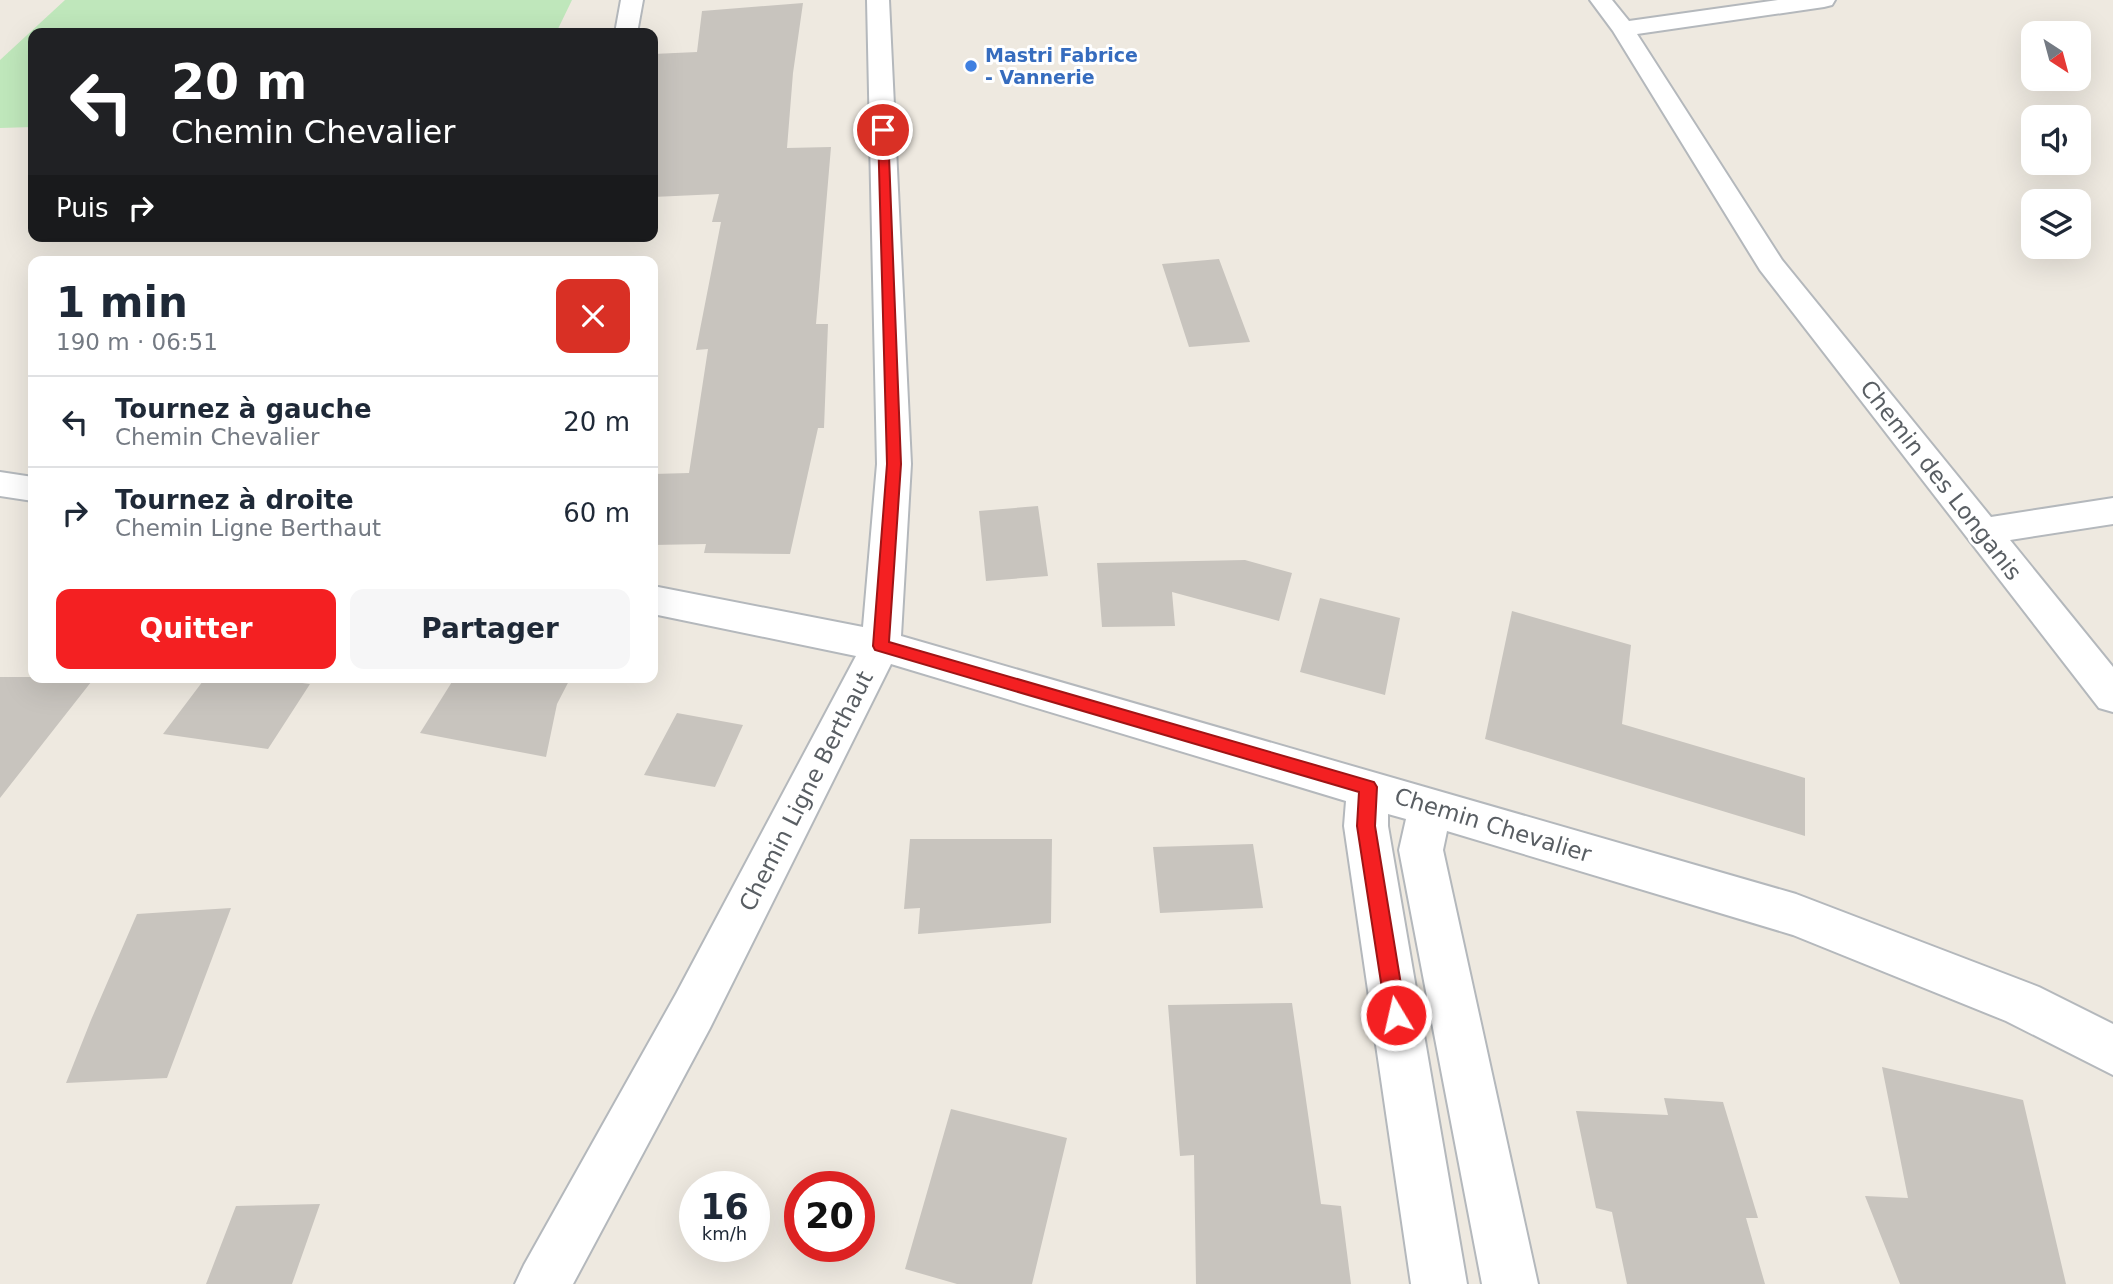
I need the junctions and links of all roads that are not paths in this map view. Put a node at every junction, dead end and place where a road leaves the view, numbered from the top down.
1 (632, 0) edge
2 (878, 0) edge
3 (1601, 0) edge
4 (1824, 0) edge
5 (627, 28) edge
6 (1623, 29) junction
7 (0, 484) edge
8 (28, 488) edge
9 (2113, 510) edge
10 (1981, 532) junction
11 (658, 601) edge
12 (881, 646) junction
13 (2113, 696) edge
14 (1368, 787) junction
15 (1431, 806) junction
16 (2113, 1051) edge
17 (543, 1284) edge
18 (1439, 1284) edge
19 (1510, 1284) edge

1 - 5 street
2 - 12 street, Chemin Ligne Berthaut
3 - 6 street, Chemin des Longanis
4 - 6 street
6 - 10 street, Chemin des Longanis
7 - 8 street
9 - 10 street
10 - 13 street, Chemin des Longanis
11 - 12 street, Chemin Chevalier
12 - 14 street, Chemin Chevalier
12 - 17 street, Chemin Ligne Berthaut
14 - 15 street, Chemin Chevalier
14 - 18 street
15 - 16 street, Chemin Chevalier
15 - 19 street

